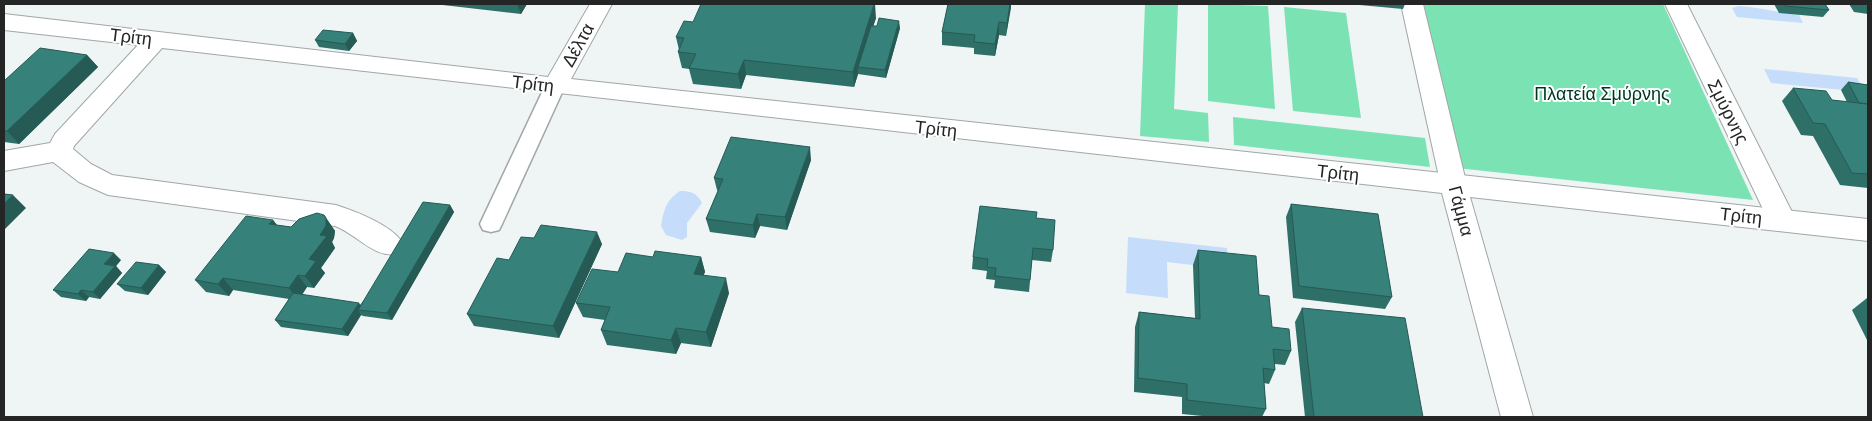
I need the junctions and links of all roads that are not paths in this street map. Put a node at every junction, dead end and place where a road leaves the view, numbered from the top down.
1 (601, 4) edge
2 (1412, 4) edge
3 (1676, 4) edge
4 (4, 22) edge
5 (156, 40) junction
6 (555, 86) junction
7 (59, 151) junction
8 (4, 162) edge
9 (1454, 186) junction
10 (1782, 220) junction
11 (491, 224) dead end
12 (1868, 230) edge
13 (390, 245) dead end
14 (1517, 417) edge

1 - 6 street, Δέλτα
2 - 9 street, Γάμμα
3 - 10 street, Σμύρνης
4 - 5 street, Τρίτη
5 - 6 street, Τρίτη
5 - 7 street
6 - 9 street, Τρίτη
6 - 11 lane
7 - 8 street
7 - 13 street
9 - 10 street, Τρίτη
9 - 14 street, Γάμμα
10 - 12 street, Τρίτη

